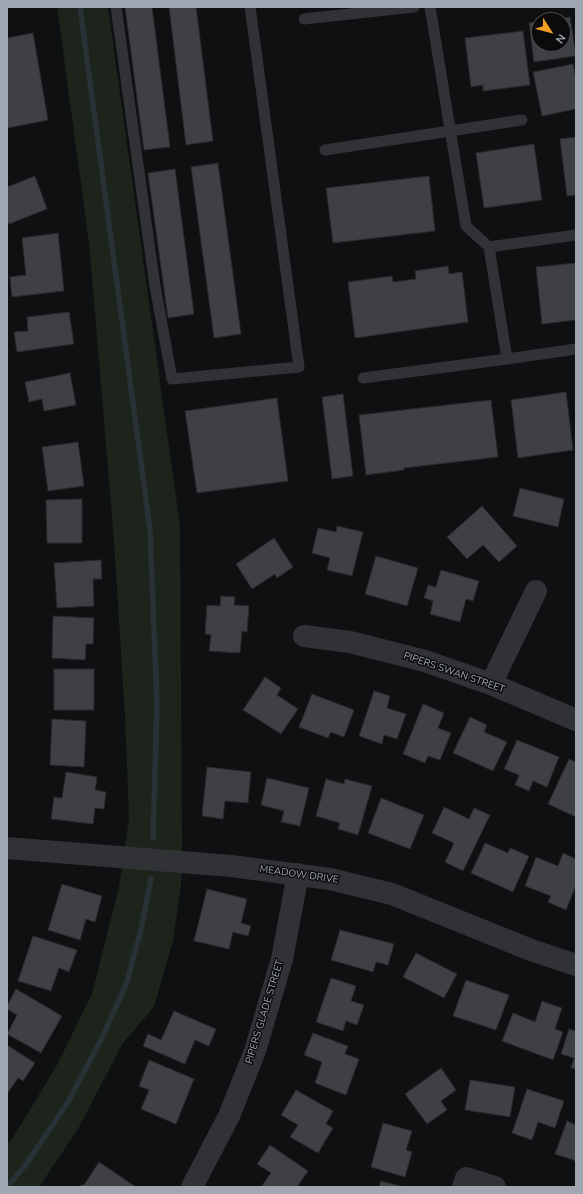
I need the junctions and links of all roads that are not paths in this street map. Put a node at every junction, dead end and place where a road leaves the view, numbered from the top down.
1 (116, 7) edge
2 (250, 7) edge
3 (414, 7) edge
4 (430, 7) edge
5 (304, 19) dead end
6 (522, 120) dead end
7 (450, 131) junction
8 (325, 150) dead end
9 (576, 235) edge
10 (489, 247) junction
11 (576, 349) edge
12 (507, 359) junction
13 (363, 378) dead end
14 (536, 591) dead end
15 (304, 636) dead end
16 (491, 684) junction
17 (576, 720) edge
18 (7, 848) edge
19 (298, 874) junction
20 (576, 965) edge
21 (465, 1183) edge
22 (192, 1187) edge
23 (495, 1187) edge

1 - 2 lane
3 - 5 lane
4 - 7 lane
6 - 7 lane
7 - 8 lane
7 - 10 lane
9 - 10 lane
10 - 12 lane
11 - 12 lane
12 - 13 lane
14 - 16 street
15 - 16 street, PIPERS SWAN STREET
16 - 17 street, PIPERS SWAN STREET
18 - 19 street, MEADOW DRIVE
19 - 20 street, MEADOW DRIVE
19 - 22 street, PIPERS GLADE STREET
21 - 23 street

